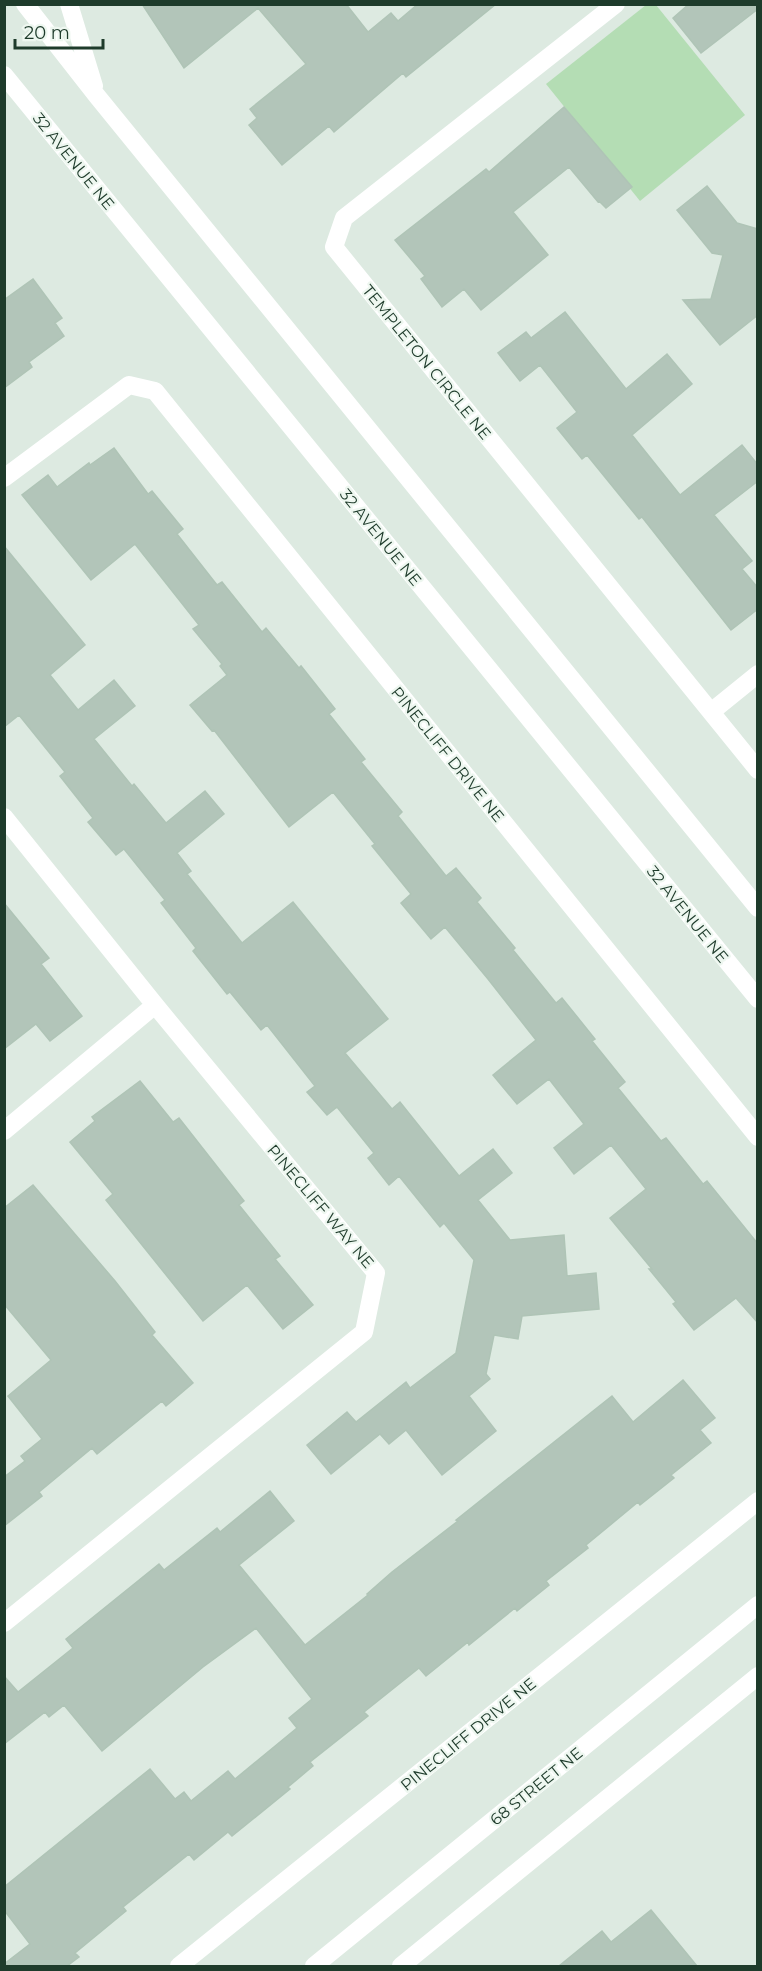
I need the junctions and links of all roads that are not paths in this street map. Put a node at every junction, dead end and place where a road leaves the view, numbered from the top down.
1 (25, 4) edge
2 (69, 4) edge
3 (616, 4) edge
4 (4, 75) edge
5 (97, 96) junction
6 (4, 478) edge
7 (758, 674) edge
8 (711, 712) junction
9 (758, 770) edge
10 (4, 817) edge
11 (758, 908) edge
12 (758, 999) edge
13 (155, 1005) junction
14 (4, 1131) edge
15 (758, 1137) edge
16 (758, 1501) edge
17 (758, 1605) edge
18 (4, 1623) edge
19 (758, 1676) edge
20 (179, 1966) edge
21 (314, 1966) edge
22 (401, 1966) edge

1 - 5 street
2 - 5 street
3 - 8 street, TEMPLETON CIRCLE NE
4 - 12 street, 32 AVENUE NE
5 - 11 street
6 - 15 street, PINECLIFF DRIVE NE
7 - 8 street
8 - 9 street, TEMPLETON CIRCLE NE
10 - 13 street, PINECLIFF WAY NE
13 - 14 street
13 - 18 street, PINECLIFF WAY NE
16 - 20 street, PINECLIFF DRIVE NE
17 - 21 street, 68 STREET NE
19 - 22 street

